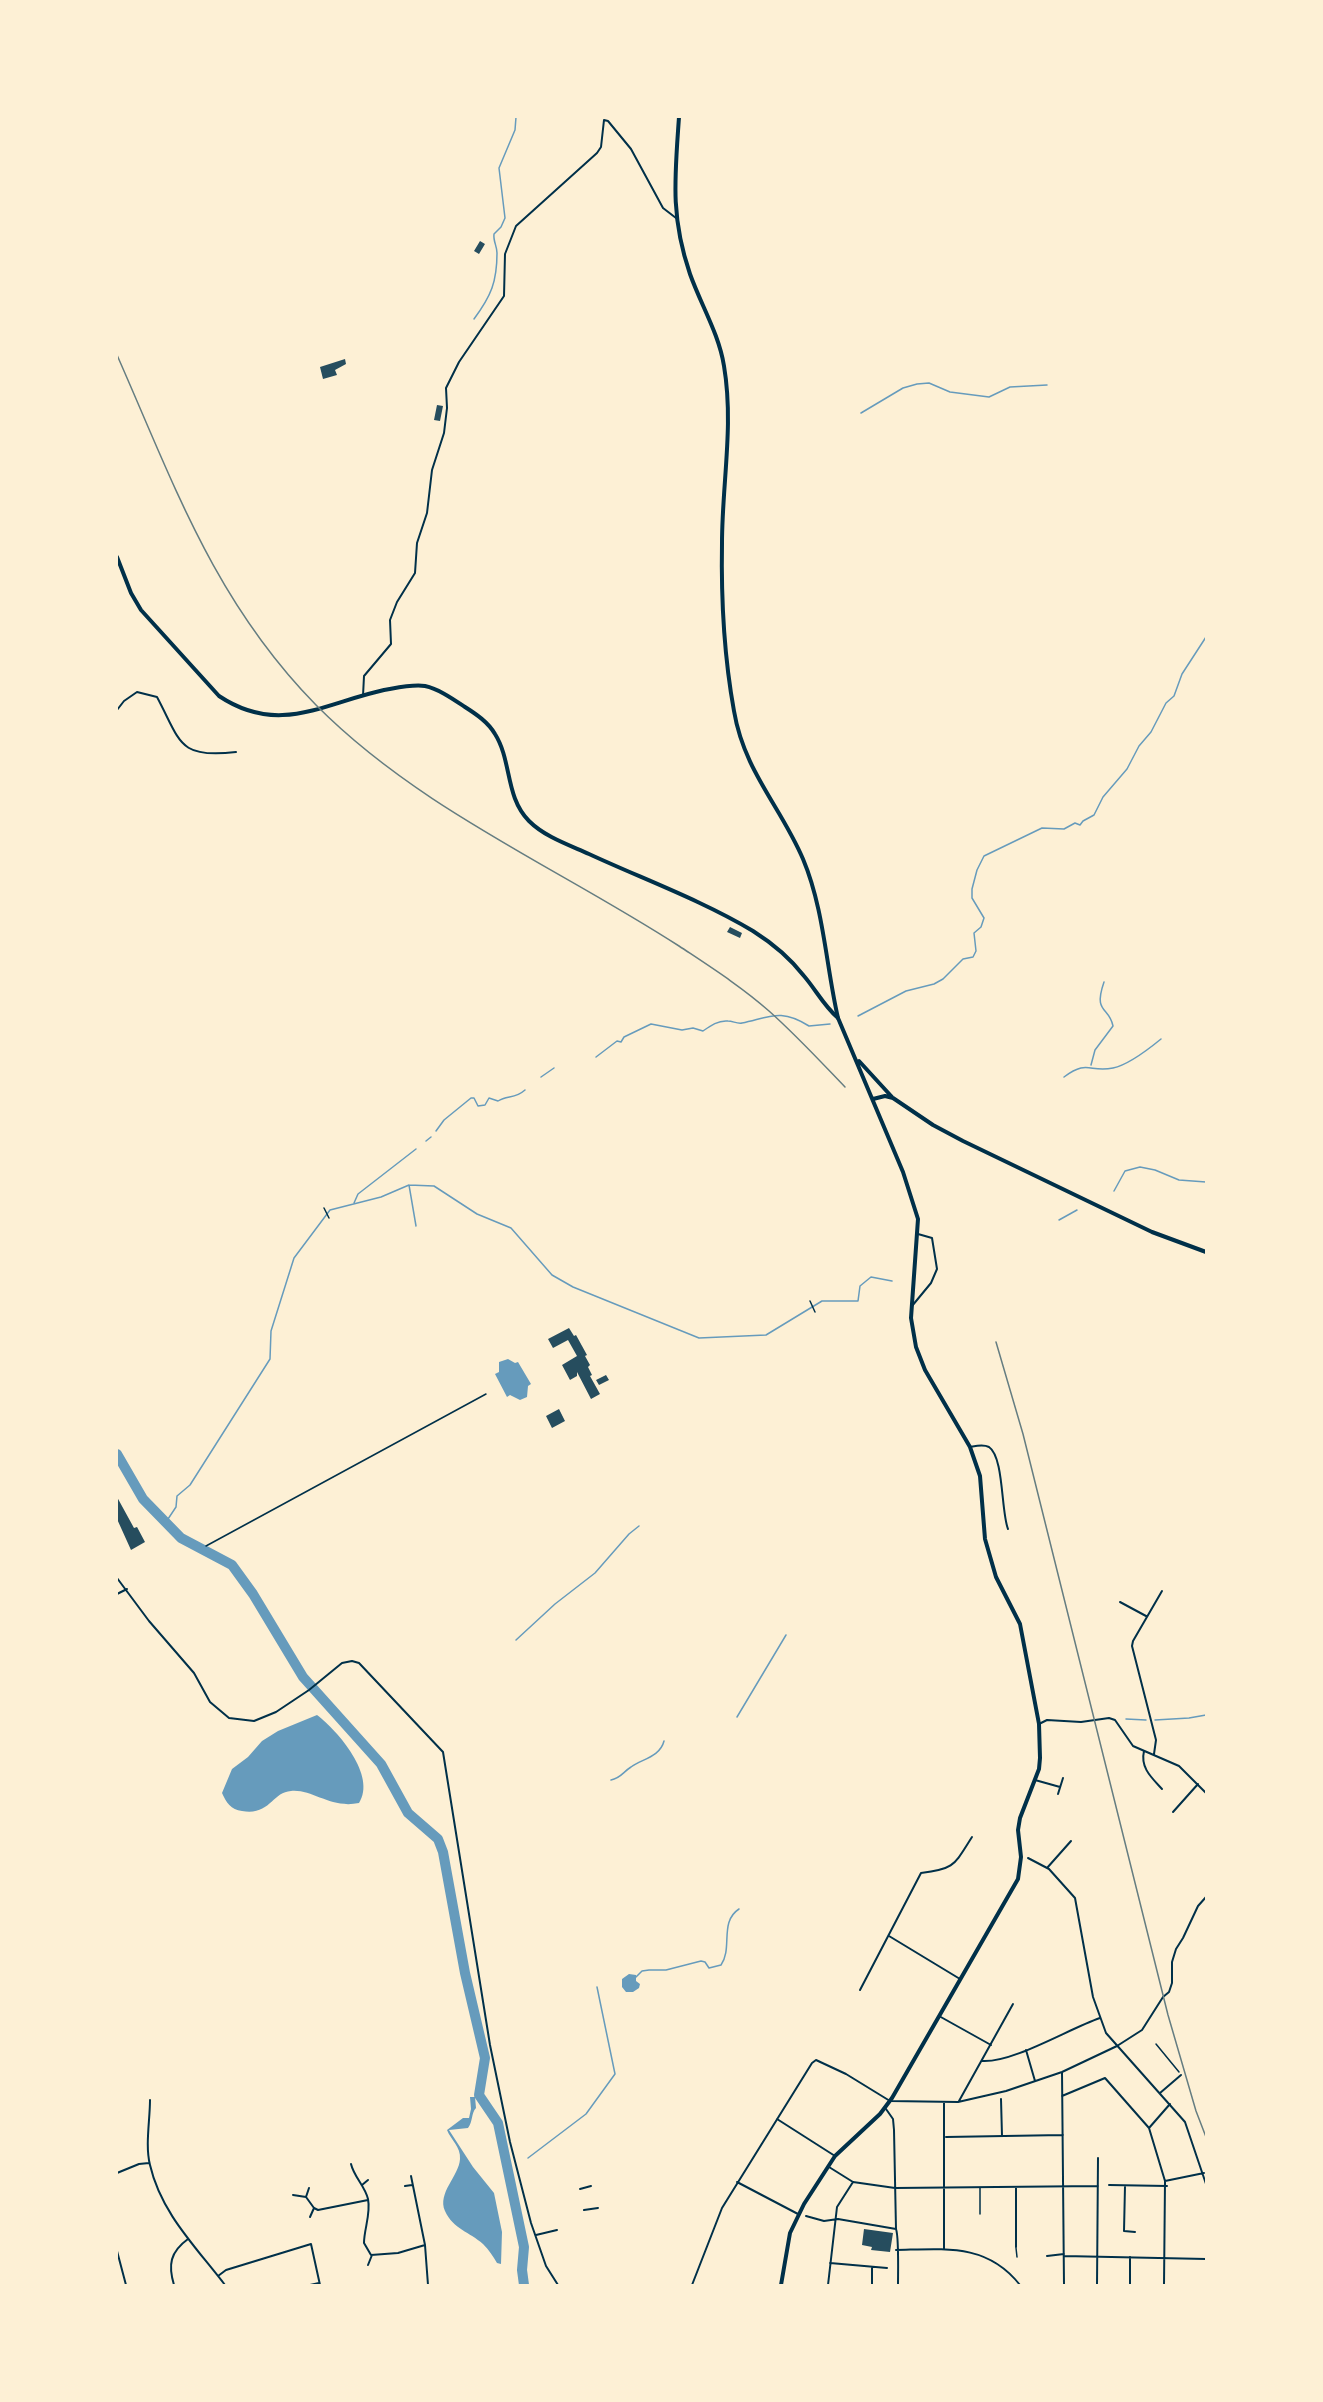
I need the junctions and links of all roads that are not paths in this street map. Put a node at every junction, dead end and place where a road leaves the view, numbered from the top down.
1 (679, 117) edge
2 (676, 218) junction
3 (117, 557) edge
4 (363, 696) junction
5 (117, 710) edge
6 (236, 752) dead end
7 (838, 1018) junction
8 (856, 1058) junction
9 (893, 1098) junction
10 (873, 1099) junction
11 (918, 1234) junction
12 (1206, 1252) edge
13 (912, 1305) junction
14 (486, 1394) dead end
15 (970, 1447) junction
16 (1008, 1529) dead end
17 (206, 1546) dead end
18 (117, 1578) edge
19 (127, 1589) junction
20 (1162, 1591) dead end
21 (117, 1594) edge
22 (1120, 1602) dead end
23 (1146, 1617) junction
24 (1039, 1724) junction
25 (1144, 1751) junction
26 (1154, 1754) junction
27 (1063, 1778) dead end
28 (1035, 1780) junction
29 (1198, 1784) junction
30 (1060, 1787) junction
31 (1162, 1789) dead end
32 (1206, 1793) edge
33 (1058, 1794) dead end
34 (1173, 1812) dead end
35 (972, 1837) dead end
36 (1071, 1841) dead end
37 (1028, 1858) dead end
38 (1047, 1868) junction
39 (1206, 1897) edge
40 (889, 1936) junction
41 (960, 1978) junction
42 (860, 1990) dead end
43 (1014, 2004) dead end
44 (939, 2016) junction
45 (1100, 2018) junction
46 (991, 2045) junction
47 (1117, 2046) junction
48 (1026, 2050) junction
49 (982, 2061) junction
50 (1062, 2072) junction
51 (1181, 2075) road end
52 (1035, 2081) junction
53 (1160, 2092) junction
54 (1062, 2096) junction
55 (1001, 2099) dead end
56 (150, 2100) dead end
57 (890, 2101) junction
58 (944, 2102) junction
59 (958, 2102) junction
60 (1170, 2104) junction
61 (885, 2108) junction
62 (777, 2119) junction
63 (1149, 2128) junction
64 (1063, 2135) junction
65 (1002, 2136) junction
66 (945, 2137) junction
67 (836, 2156) junction
68 (1098, 2158) dead end
69 (149, 2163) junction
70 (351, 2164) dead end
71 (828, 2166) junction
72 (117, 2173) edge
73 (1204, 2173) junction
74 (411, 2176) dead end
75 (368, 2180) dead end
76 (1165, 2181) junction
77 (737, 2182) junction
78 (853, 2182) junction
79 (362, 2184) junction
80 (1206, 2184) edge
81 (412, 2185) junction
82 (1109, 2185) dead end
83 (405, 2186) dead end
84 (591, 2186) dead end
85 (1063, 2186) junction
86 (1098, 2186) junction
87 (1125, 2186) junction
88 (1167, 2186) junction
89 (944, 2187) junction
90 (980, 2187) junction
91 (1016, 2187) junction
92 (309, 2188) dead end
93 (895, 2188) junction
94 (580, 2189) dead end
95 (293, 2195) dead end
96 (306, 2197) junction
97 (368, 2200) junction
98 (314, 2208) junction
99 (598, 2208) dead end
100 (584, 2210) dead end
101 (798, 2214) junction
102 (980, 2214) dead end
103 (807, 2216) dead end
104 (310, 2217) dead end
105 (834, 2219) junction
106 (896, 2229) junction
107 (557, 2230) dead end
108 (1135, 2232) dead end
109 (536, 2235) junction
110 (188, 2239) junction
111 (425, 2245) junction
112 (1016, 2247) joint
113 (944, 2249) junction
114 (896, 2250) junction
115 (117, 2251) edge
116 (372, 2255) junction
117 (1064, 2255) junction
118 (1047, 2256) dead end
119 (1017, 2257) dead end
120 (1098, 2257) junction
121 (1130, 2257) junction
122 (1165, 2258) junction
123 (1206, 2259) edge
124 (829, 2263) junction
125 (368, 2265) dead end
126 (872, 2266) junction
127 (887, 2268) dead end
128 (1206, 2272) edge
129 (218, 2276) junction
130 (319, 2284) edge
131 (126, 2285) edge
132 (174, 2285) edge
133 (225, 2285) edge
134 (310, 2285) edge
135 (428, 2285) edge
136 (558, 2285) edge
137 (692, 2285) edge
138 (781, 2285) edge
139 (828, 2285) edge
140 (872, 2285) edge
141 (898, 2285) edge
142 (909, 2285) edge
143 (1020, 2285) edge
144 (1064, 2285) edge
145 (1097, 2285) edge
146 (1130, 2285) edge
147 (1164, 2285) edge
148 (1206, 2285) edge

1 - 2 main road
2 - 4 street
2 - 7 main road
3 - 4 main road
4 - 7 main road
5 - 6 street
7 - 8 main road
8 - 9 main road
8 - 10 main road
9 - 10 main road
9 - 12 main road
10 - 11 main road
11 - 13 main road
11 - 13 street
13 - 15 main road
14 - 17 lane
15 - 16 street
15 - 24 main road
18 - 19 street
19 - 21 street
19 - 109 street
20 - 23 street
22 - 23 street
23 - 26 street
24 - 25 street
24 - 28 main road
25 - 26 street
25 - 31 street
26 - 29 street
27 - 30 street
28 - 30 street
28 - 41 main road
29 - 32 street
29 - 34 street
30 - 33 street
35 - 40 street
36 - 38 street
37 - 38 street
38 - 45 street
39 - 47 street
40 - 41 street
40 - 42 street
41 - 44 main road
43 - 46 street
44 - 46 street
44 - 57 main road
45 - 47 street
45 - 48 street
46 - 49 street
47 - 50 street
47 - 53 street
48 - 49 street
48 - 52 street
49 - 59 street
50 - 52 street
50 - 54 street
51 - 53 street
52 - 59 street
53 - 60 street
54 - 63 street
54 - 64 street
55 - 65 street
56 - 69 street
57 - 58 street
57 - 61 main road
57 - 62 street
58 - 59 street
58 - 66 street
60 - 63 street
60 - 73 street
61 - 67 main road
61 - 93 street
62 - 67 street
62 - 77 street
63 - 76 street
64 - 65 street
64 - 85 street
65 - 66 street
66 - 89 street
67 - 71 main road
68 - 86 street
69 - 72 street
69 - 110 street
70 - 79 street
71 - 78 street
71 - 101 main road
73 - 76 street
73 - 80 street
74 - 81 street
75 - 79 street
76 - 88 street
77 - 101 street
77 - 137 street
78 - 93 street
78 - 105 street
79 - 97 street
81 - 83 street
81 - 111 street
82 - 87 street
84 - 94 street
85 - 86 street
85 - 91 street
85 - 117 street
86 - 120 street
87 - 88 street
87 - 108 street
88 - 122 street
89 - 90 street
89 - 93 street
89 - 113 street
90 - 91 street
90 - 102 lane
91 - 112 street
92 - 96 street
93 - 106 street
95 - 96 street
96 - 98 street
97 - 98 street
97 - 116 street
98 - 104 street
99 - 100 street
101 - 138 main road
103 - 105 street
105 - 106 street
105 - 124 street
106 - 114 street
107 - 109 street
109 - 136 street
110 - 129 street
110 - 132 street
111 - 116 street
111 - 135 street
112 - 119 lane
113 - 114 street
113 - 143 street
114 - 141 street
115 - 131 street
116 - 125 street
117 - 118 street
117 - 120 street
117 - 144 street
120 - 121 street
120 - 145 street
121 - 122 street
121 - 146 street
122 - 123 street
122 - 147 street
124 - 126 street
124 - 139 street
126 - 127 street
126 - 140 street
128 - 148 street
129 - 130 street
129 - 133 street
130 - 134 street
141 - 142 street

